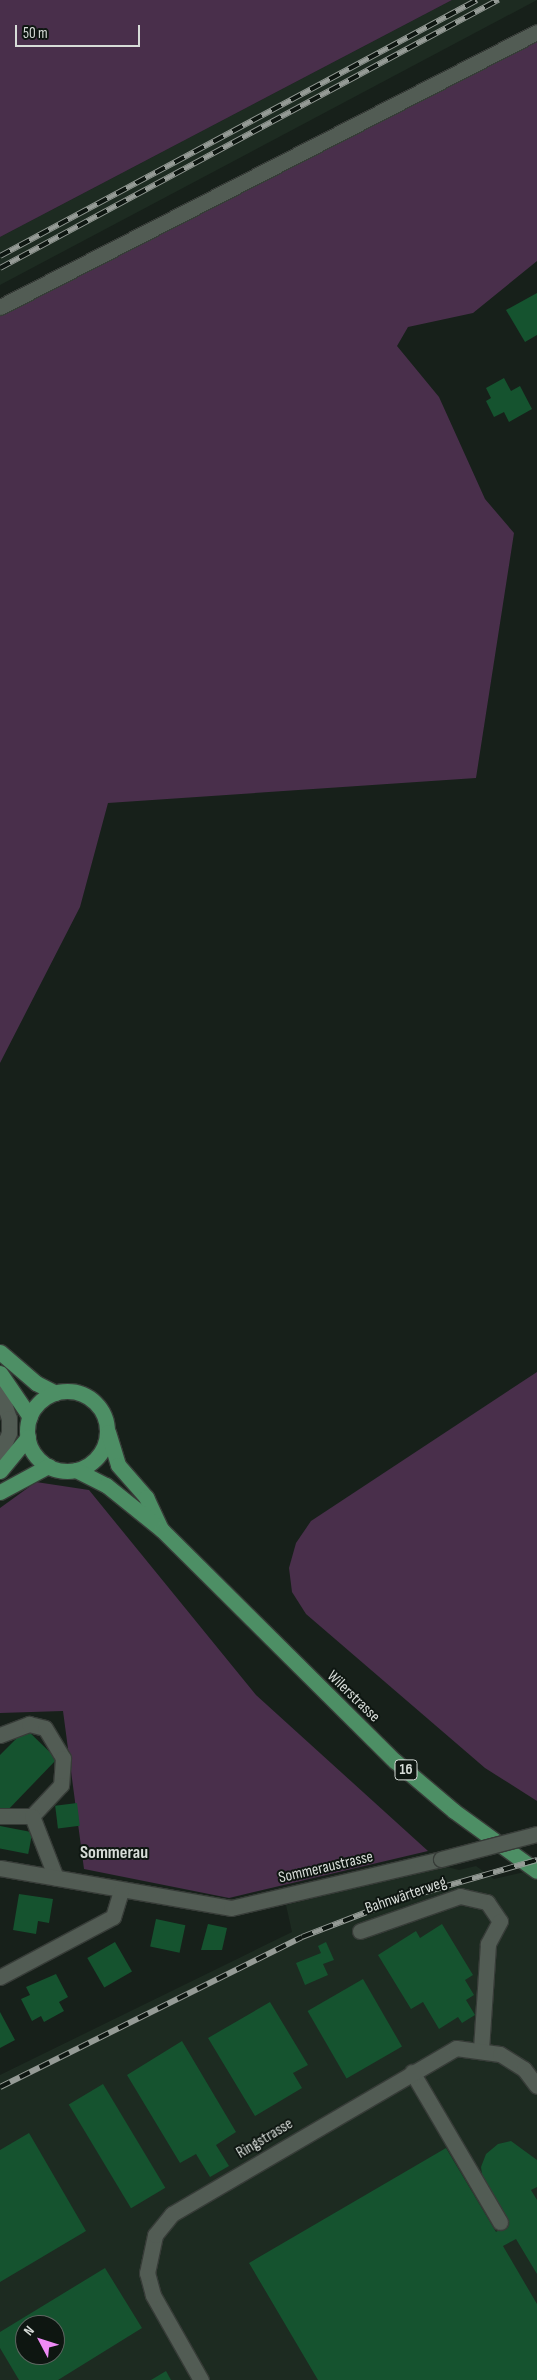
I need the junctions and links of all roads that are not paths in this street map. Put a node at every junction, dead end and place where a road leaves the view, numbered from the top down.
1 (537, 32) edge
2 (0, 307) edge
3 (0, 1352) edge
4 (0, 1374) edge
5 (0, 1391) edge
6 (56, 1392) junction
7 (30, 1417) junction
8 (108, 1430) junction
9 (28, 1437) junction
10 (0, 1453) edge
11 (48, 1466) junction
12 (76, 1470) junction
13 (0, 1471) edge
14 (0, 1492) edge
15 (162, 1530) junction
16 (0, 1735) edge
17 (0, 1816) edge
18 (32, 1816) junction
19 (537, 1834) edge
20 (0, 1868) edge
21 (537, 1871) edge
22 (56, 1878) junction
23 (121, 1890) junction
24 (360, 1931) dead end
25 (0, 1977) edge
26 (481, 2050) junction
27 (412, 2072) junction
28 (537, 2086) edge
29 (500, 2222) dead end
30 (201, 2380) edge

1 - 2 street
3 - 6 main road
4 - 7 main road
5 - 10 street
6 - 7 main road
6 - 8 main road
7 - 9 main road
8 - 12 main road
8 - 15 main road, Wilerstrasse / 16
9 - 11 main road
9 - 13 main road
11 - 12 main road
11 - 14 main road
12 - 15 main road, Wilerstrasse / 16
15 - 21 main road, Wilerstrasse / 16
16 - 18 street
17 - 18 street
18 - 22 street
19 - 23 street, Sommeraustrasse, bridge
20 - 22 street, Sommeraustrasse
22 - 23 street, Sommeraustrasse
23 - 25 street
24 - 26 street, Bahnwärterweg
26 - 27 street, Ringstrasse
26 - 28 street, Ringstrasse
27 - 29 street
27 - 30 street, Ringstrasse

